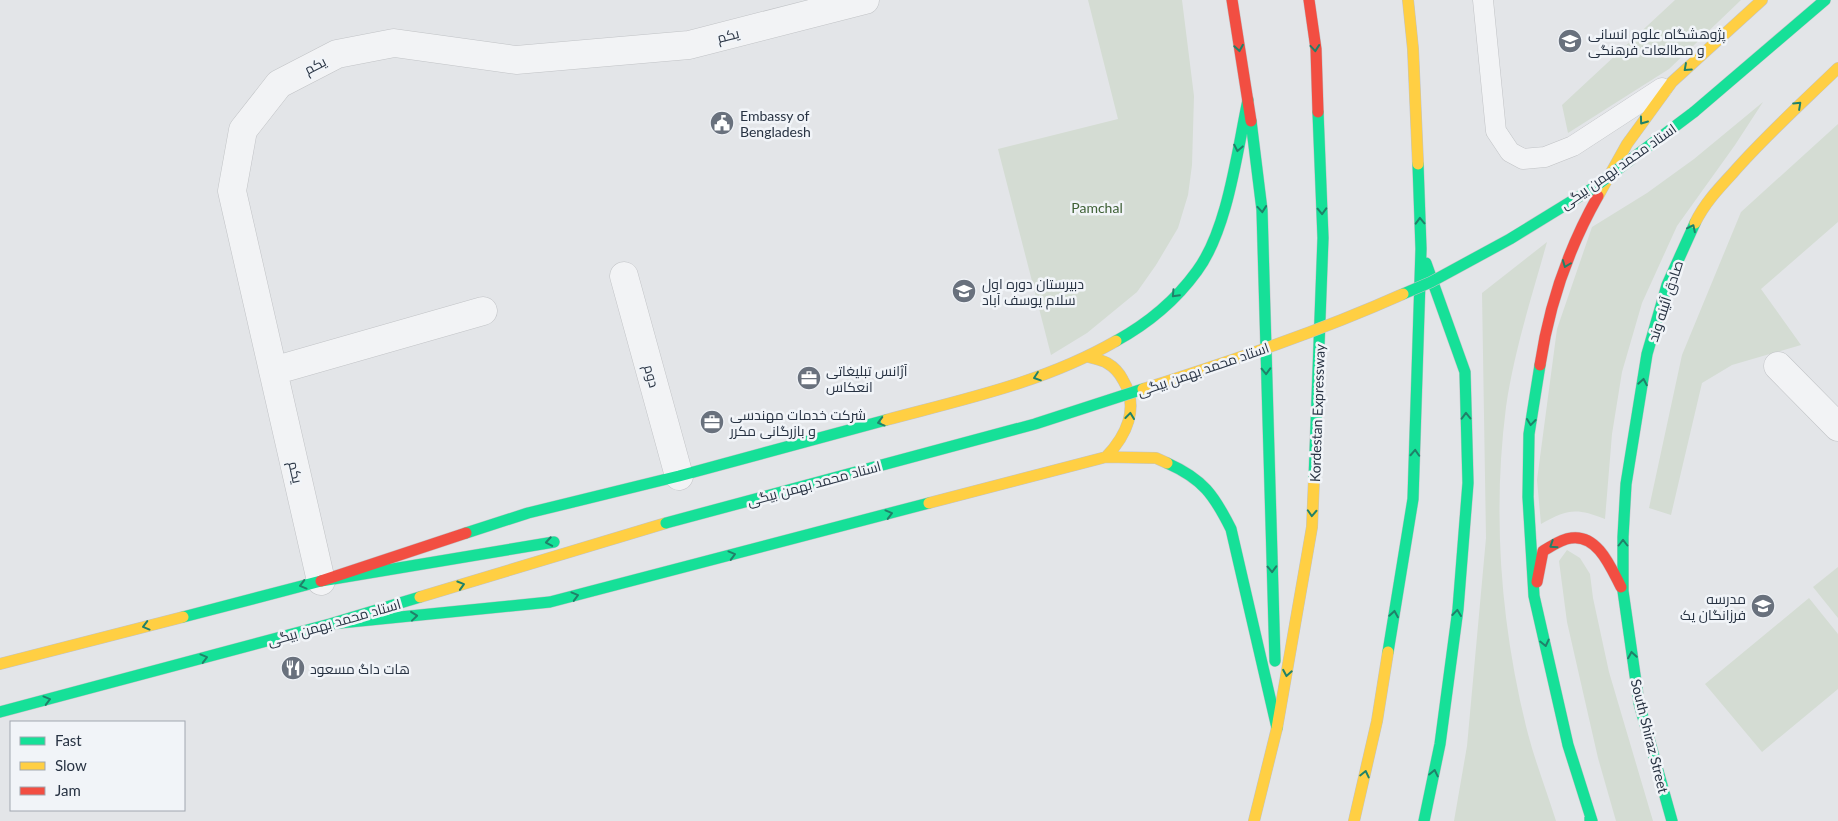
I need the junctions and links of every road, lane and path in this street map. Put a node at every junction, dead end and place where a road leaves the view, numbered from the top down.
1 (865, 0) edge
2 (1232, 0) edge
3 (1309, 0) edge
4 (1408, 0) edge
5 (1483, 0) edge
6 (1762, 0) edge
7 (1825, 0) edge
8 (1838, 68) edge
9 (1672, 82) junction
10 (1248, 100) junction
11 (1421, 249) junction
12 (624, 276) dead end
13 (483, 311) dead end
14 (1089, 357) junction
15 (1778, 366) dead end
16 (273, 372) junction
17 (1838, 427) edge
18 (1106, 457) junction
19 (679, 476) junction
20 (666, 523) junction
21 (580, 537) dead end
22 (561, 540) dead end
23 (321, 581) junction
24 (1623, 591) junction
25 (1534, 596) junction
26 (330, 624) junction
27 (0, 664) edge
28 (0, 712) edge
29 (1277, 728) junction
30 (1425, 819) edge
31 (1591, 820) edge
32 (1254, 821) edge
33 (1354, 821) edge
34 (1672, 821) edge

1 - 16 street, یکم
2 -> 10 main road
3 -> 29 main road, Kordestan Expressway
11 -> 4 main road
5 - 9 lane
6 -> 9 main road
7 - 20 main road, استاد محمد بهمن بیگی, bridge
24 -> 8 main road, صادق آئینه وند
9 -> 25 main road
10 -> 14 main road
10 -> 29 main road
30 -> 11 main road
33 -> 11 main road
12 - 19 street, دوم
13 - 16 street
18 -> 14 main road
14 -> 19 main road
15 - 17 street
16 - 23 street, یکم
26 -> 18 main road
18 - 29 main road
19 - 23 main road
20 - 21 main road, استاد محمد بهمن بیگی
26 -> 20 main road, استاد محمد بهمن بیگی
22 -> 23 main road
23 -> 27 main road
24 -> 25 main road
34 -> 24 main road, South Shiraz Street
25 -> 31 main road
28 -> 26 main road, استاد محمد بهمن بیگی
29 - 32 main road, Kordestan Expressway

